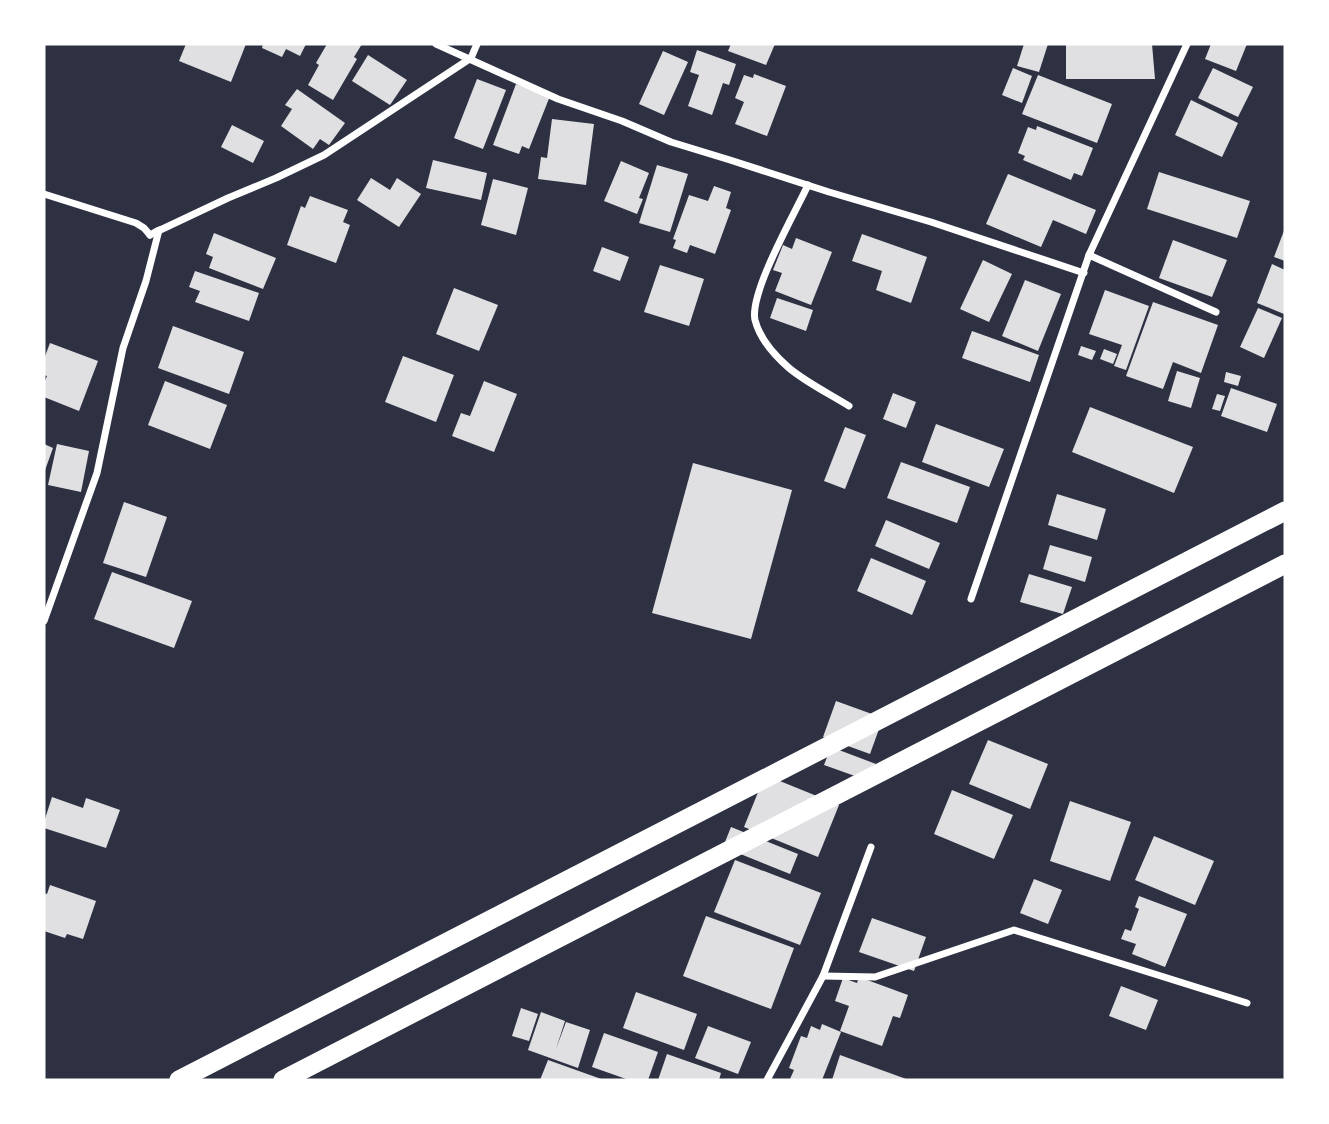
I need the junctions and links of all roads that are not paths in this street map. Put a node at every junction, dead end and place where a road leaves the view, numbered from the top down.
1 (436, 44) edge
2 (477, 44) edge
3 (1187, 44) edge
4 (471, 58) junction
5 (808, 185) junction
6 (44, 194) edge
7 (150, 235) junction
8 (1089, 256) junction
9 (1084, 273) junction
10 (1216, 312) dead end
11 (849, 406) dead end
12 (1285, 511) edge
13 (1285, 564) edge
14 (971, 599) dead end
15 (44, 621) edge
16 (871, 847) dead end
17 (823, 976) junction
18 (1247, 1003) dead end
19 (179, 1080) edge
20 (283, 1080) edge
21 (767, 1080) edge

1 - 4 street
2 - 4 street
3 - 8 street
4 - 5 street
4 - 7 street
5 - 9 street
5 - 11 street
6 - 7 street
7 - 15 street
8 - 9 street
8 - 10 street
9 - 14 street
12 - 19 highway
13 - 20 highway
16 - 17 street
17 - 18 street
17 - 21 street

